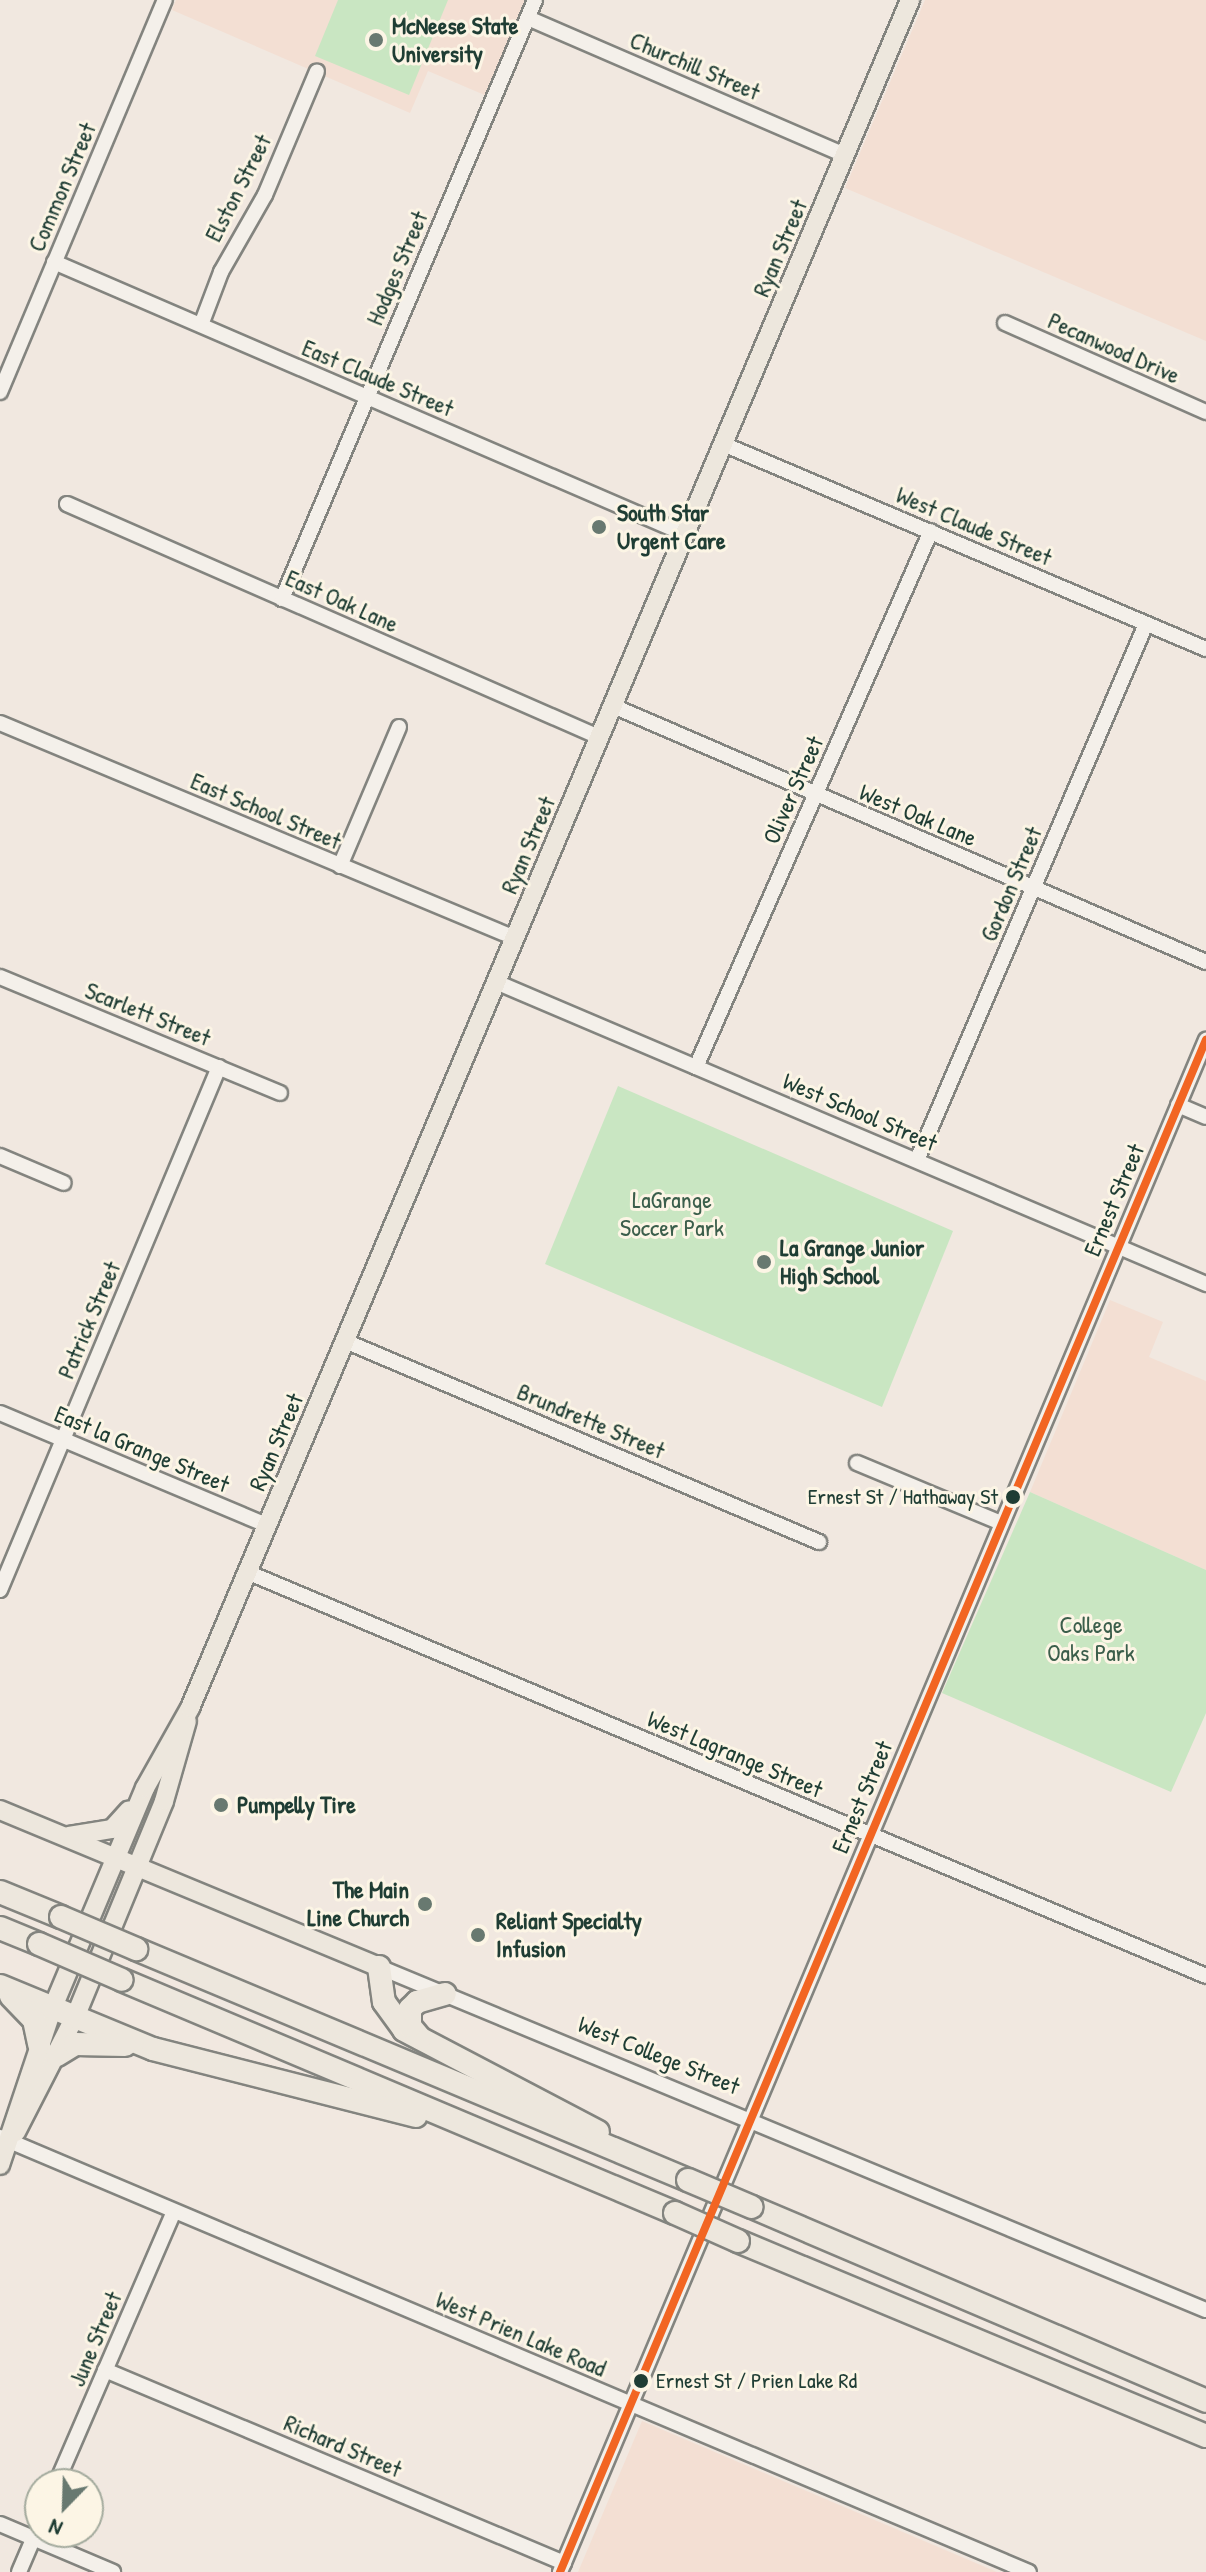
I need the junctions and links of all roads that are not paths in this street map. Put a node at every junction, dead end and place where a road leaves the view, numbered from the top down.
1 (165, 0) edge
2 (535, 0) edge
3 (910, 0) edge
4 (528, 18) junction
5 (317, 71) dead end
6 (845, 155) junction
7 (54, 262) junction
8 (1005, 323) dead end
9 (201, 325) junction
10 (0, 392) edge
11 (366, 396) junction
12 (1206, 412) edge
13 (723, 444) junction
14 (67, 504) dead end
15 (931, 531) junction
16 (685, 534) junction
17 (282, 599) junction
18 (1146, 624) junction
19 (1206, 649) edge
20 (613, 706) junction
21 (0, 723) edge
22 (399, 727) dead end
23 (599, 737) junction
24 (814, 794) junction
25 (340, 866) junction
26 (1033, 888) junction
27 (515, 938) junction
28 (1206, 962) edge
29 (0, 977) edge
30 (496, 982) junction
31 (1206, 1040) edge
32 (219, 1067) junction
33 (696, 1067) junction
34 (280, 1093) dead end
35 (1178, 1105) junction
36 (1206, 1117) edge
37 (0, 1156) edge
38 (917, 1160) junction
39 (64, 1183) dead end
40 (1118, 1247) junction
41 (1206, 1284) edge
42 (345, 1341) junction
43 (0, 1413) edge
44 (63, 1439) junction
45 (857, 1463) dead end
46 (1001, 1523) junction
47 (267, 1525) junction
48 (819, 1542) dead end
49 (247, 1572) junction
50 (0, 1590) edge
51 (190, 1708) junction
52 (145, 1788) junction
53 (0, 1810) edge
54 (870, 1834) junction
55 (61, 1836) junction
56 (115, 1859) junction
57 (136, 1868) junction
58 (0, 1892) edge
59 (0, 1928) edge
60 (379, 1967) junction
61 (1206, 1976) edge
62 (0, 1988) edge
63 (445, 1994) junction
64 (53, 2007) junction
65 (76, 2015) junction
66 (420, 2039) junction
67 (48, 2049) junction
68 (166, 2053) junction
69 (751, 2118) junction
70 (5, 2139) edge
71 (0, 2165) edge
72 (565, 2166) junction
73 (665, 2170) junction
74 (174, 2211) junction
75 (1206, 2310) edge
76 (105, 2370) junction
77 (1206, 2401) edge
78 (634, 2405) junction
79 (1206, 2436) edge
80 (63, 2468) edge
81 (0, 2524) edge
82 (24, 2535) edge
83 (29, 2548) edge
84 (55, 2548) edge
85 (562, 2567) edge
86 (19, 2572) edge
87 (113, 2572) edge
88 (1029, 2572) edge

1 - 7 street, Common Street
2 - 4 street, Hodges Street
3 - 6 main road, Ryan Street
4 - 6 street, Churchill Street
4 - 11 street, Hodges Street
5 - 9 street, Elston Street
6 - 13 main road, Ryan Street
7 - 9 street, East Claude Street
7 - 10 street, Common Street
8 - 12 street, Pecanwood Drive
9 - 11 street, East Claude Street
11 - 16 street, East Claude Street
11 - 17 street, Hodges Street
13 - 15 street, West Claude Street
13 - 16 main road, Ryan Street
14 - 17 street, East Oak Lane
15 - 18 street, West Claude Street
15 - 24 street, Oliver Street
16 - 20 main road, Ryan Street
17 - 23 street, East Oak Lane
18 - 19 street, West Claude Street
18 - 26 street, Gordon Street
20 - 23 main road, Ryan Street
20 - 24 street, West Oak Lane
21 - 25 street, East School Street
22 - 25 street
23 - 27 main road, Ryan Street
24 - 26 street, West Oak Lane
24 - 33 street, Oliver Street
25 - 27 street, East School Street
26 - 28 street, West Oak Lane
26 - 38 street, Gordon Street
27 - 30 main road, Ryan Street
29 - 32 street, Scarlett Street
30 - 33 street, West School Street
30 - 42 main road, Ryan Street
31 - 35 street, Ernest Street
32 - 34 street, Scarlett Street
32 - 44 street, Patrick Street
33 - 38 street, West School Street
35 - 36 street
35 - 40 street, Ernest Street
37 - 39 street
38 - 40 street, West School Street
40 - 41 street, West School Street
40 - 46 street, Ernest Street
42 - 47 main road, Ryan Street
42 - 48 street, Brundrette Street
43 - 44 street, East la Grange Street
44 - 47 street, East la Grange Street
44 - 50 street, Patrick Street
45 - 46 street
46 - 54 street, Ernest Street
47 - 49 main road, Ryan Street
49 - 51 main road, Ryan Street
49 - 54 street, West Lagrange Street
51 - 52 main road, Ryan Street
51 - 57 main road, Ryan Street
52 - 55 main road
52 - 56 main road, Ryan Street
53 - 55 main road, West College Street
54 - 61 street, West Lagrange Street
54 - 69 street, Ernest Street
55 - 56 main road, West College Street
56 - 57 main road, West College Street
56 - 64 main road, Ryan Street
57 - 60 main road, West College Street
57 - 65 main road, Ryan Street
58 - 73 highway, bridge
59 - 72 highway, bridge
60 - 63 street, West College Street
60 - 66 highway
62 - 64 highway
62 - 67 highway
63 - 66 highway
63 - 69 street, West College Street
64 - 65 highway
64 - 67 main road, Ryan Street
65 - 67 main road, Ryan Street
65 - 68 highway
66 - 73 highway
67 - 68 highway
67 - 70 main road, Ryan Street
68 - 72 highway
69 - 75 street, West College Street
69 - 78 street, Ernest Street
70 - 71 main road, Ryan Street
70 - 74 street, West Prien Lake Road
72 - 79 highway, bridge
73 - 77 highway, bridge
74 - 76 street, June Street
74 - 78 street, West Prien Lake Road
76 - 80 street, June Street
76 - 85 street, Richard Street
78 - 85 street, Ernest Street
78 - 88 street, West Prien Lake Road
81 - 82 street
83 - 86 street
84 - 87 street

